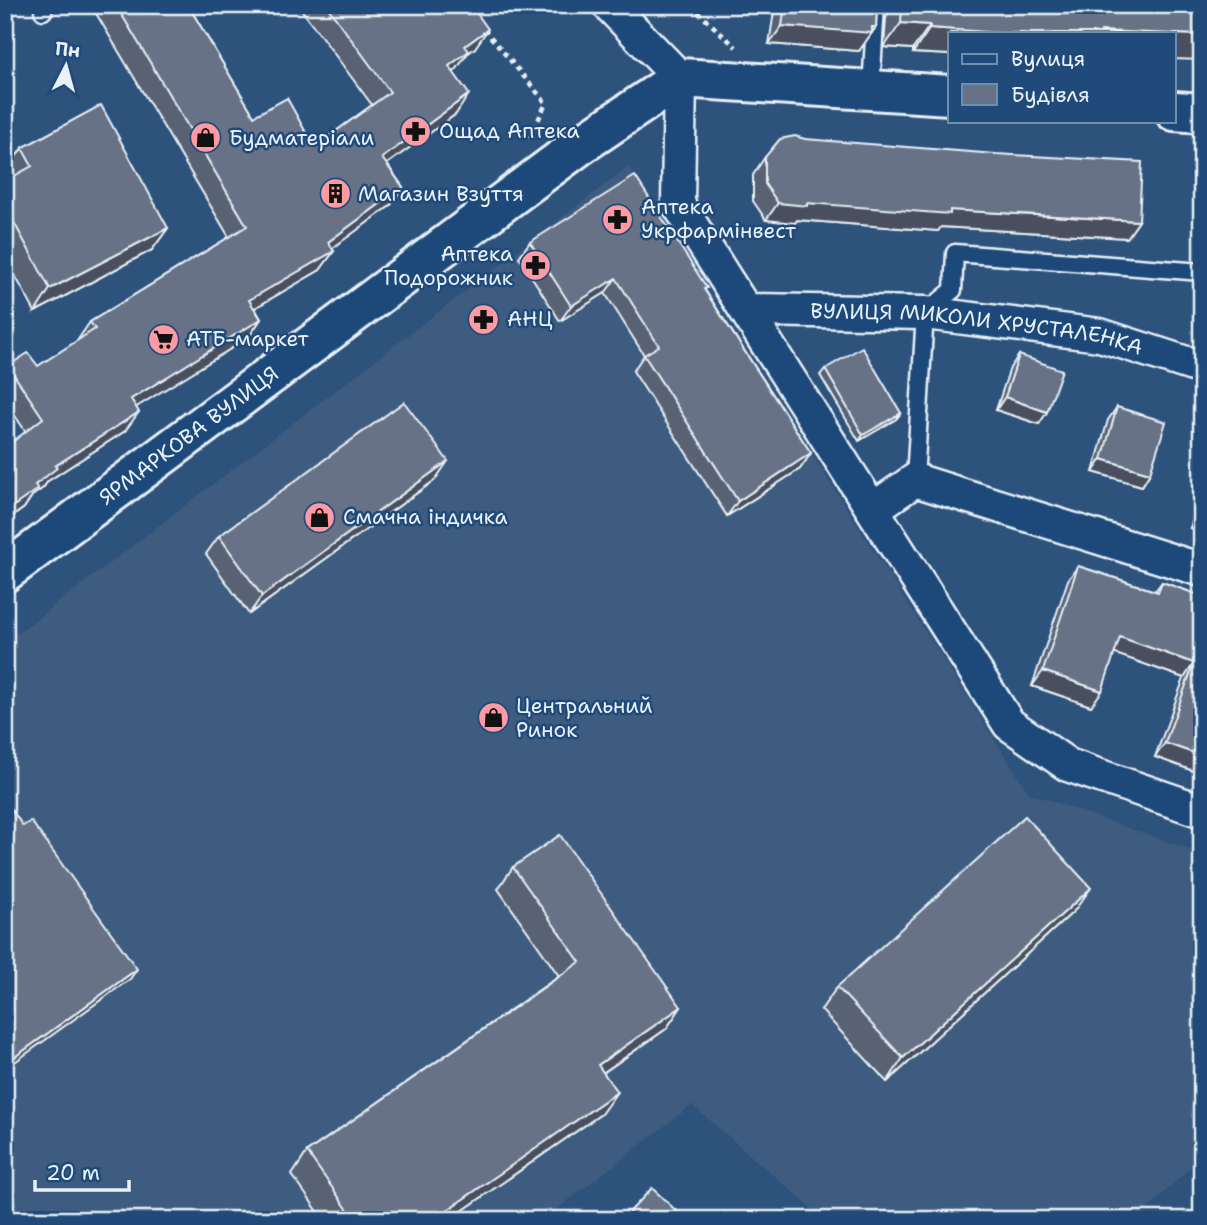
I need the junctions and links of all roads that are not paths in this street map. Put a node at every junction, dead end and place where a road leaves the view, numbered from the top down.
1 (609, 5) edge
2 (876, 5) edge
3 (680, 78) junction
4 (871, 89) junction
5 (948, 95) edge
6 (1176, 111) edge
7 (1202, 113) edge
8 (1202, 272) edge
9 (747, 310) junction
10 (925, 313) junction
11 (1202, 368) edge
12 (915, 480) junction
13 (873, 509) junction
14 (1202, 570) edge
15 (5, 572) edge
16 (1202, 811) edge

1 - 3 street
2 - 4 lane
3 - 4 street
3 - 9 street
3 - 15 street, ЯРМАРКОВА ВУЛИЦЯ
4 - 5 street
6 - 7 street
8 - 10 lane
9 - 10 street, ВУЛИЦЯ МИКОЛИ ХРУСТАЛЕНКА
9 - 13 street
10 - 11 street, ВУЛИЦЯ МИКОЛИ ХРУСТАЛЕНКА
10 - 12 lane
12 - 13 street
12 - 14 street
13 - 16 street

